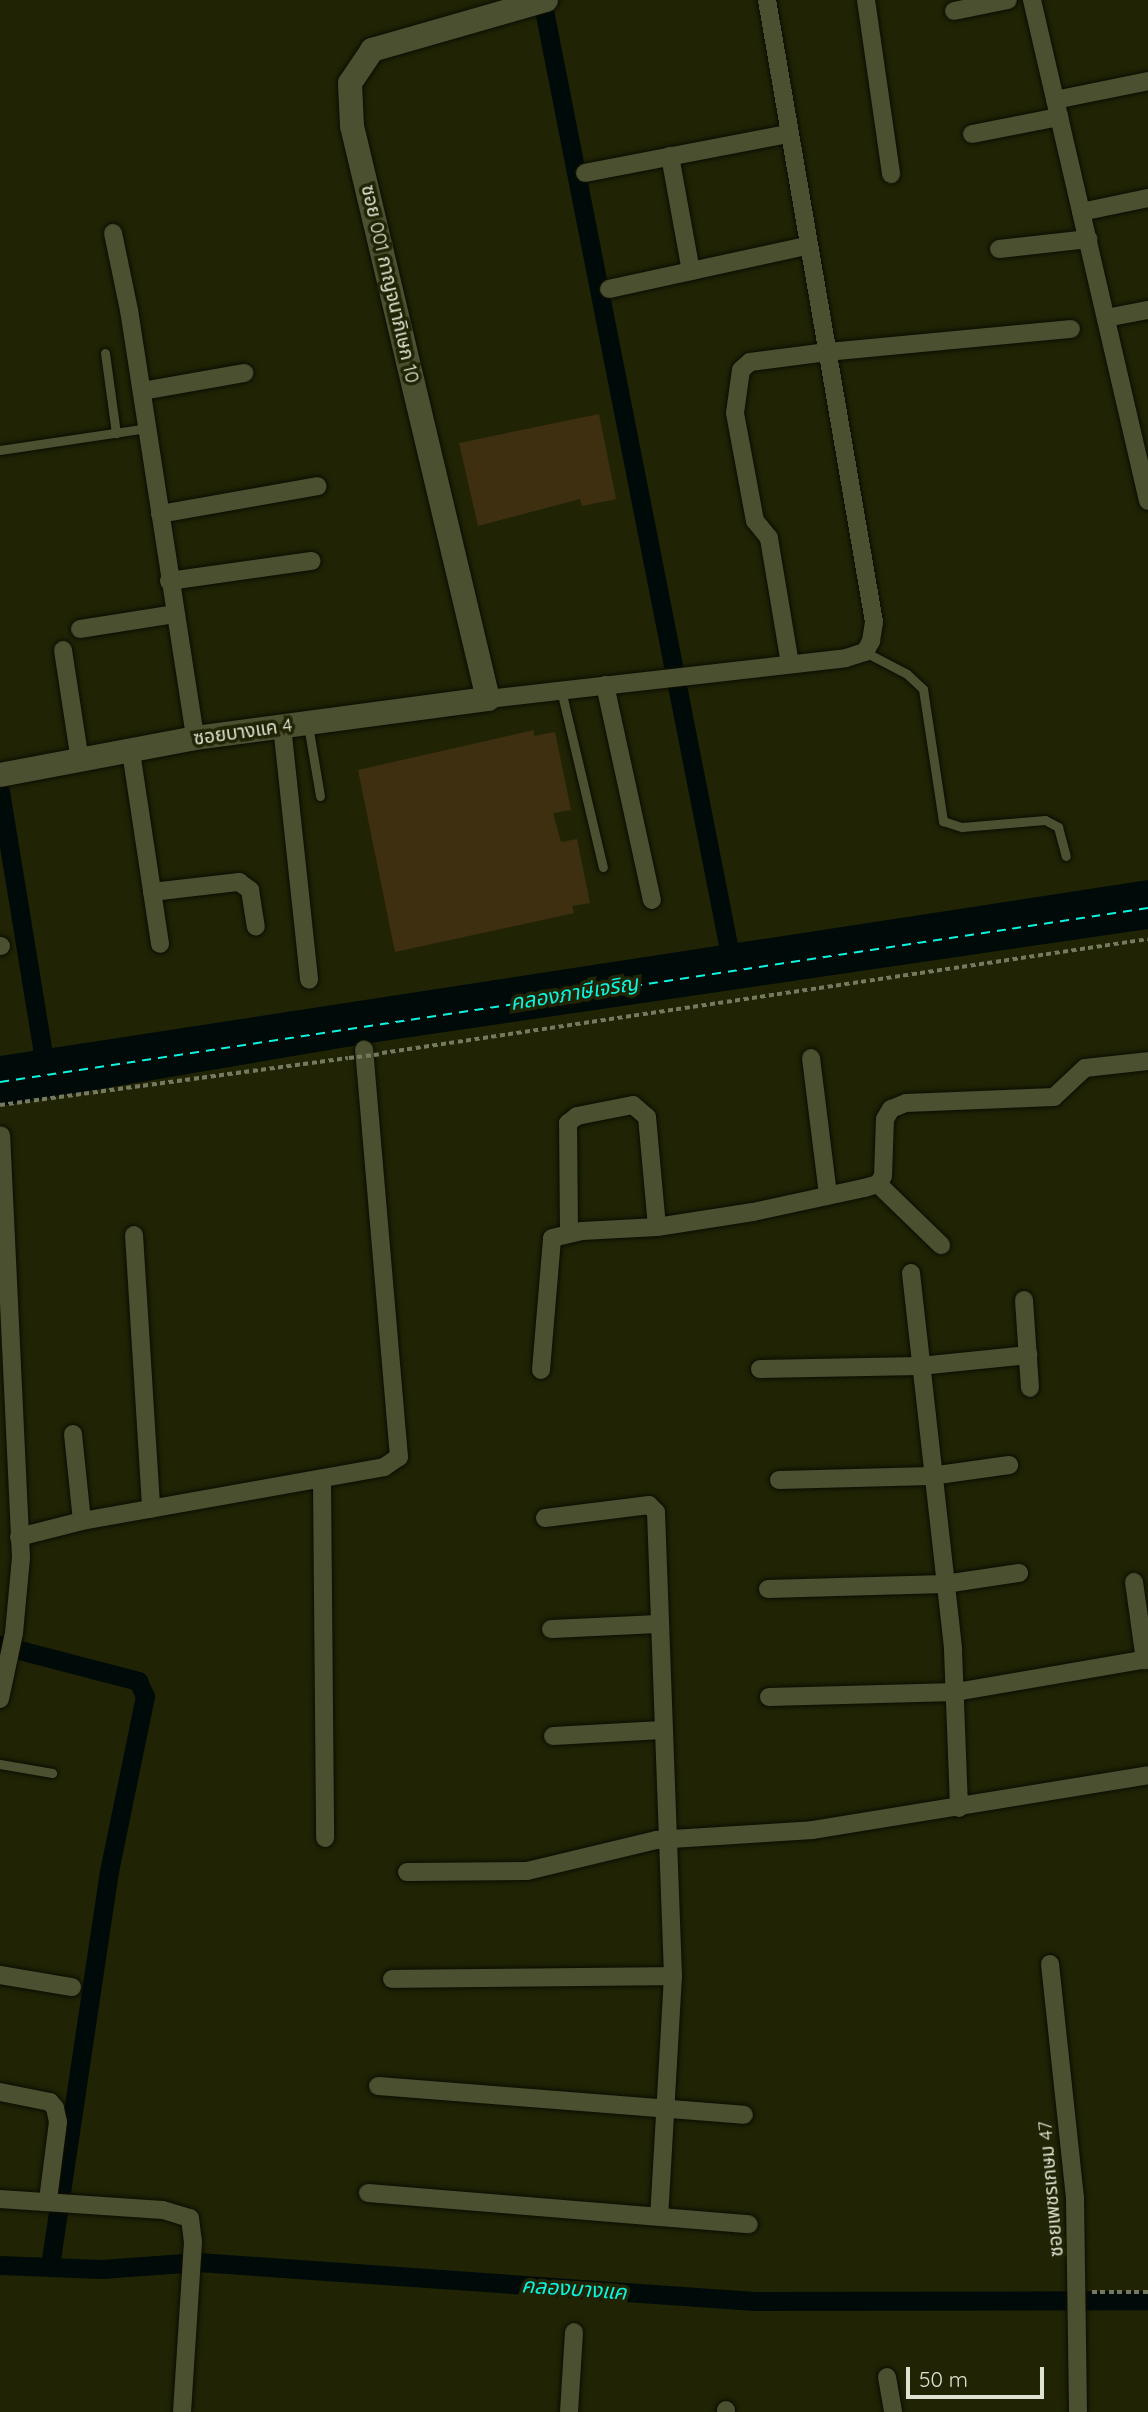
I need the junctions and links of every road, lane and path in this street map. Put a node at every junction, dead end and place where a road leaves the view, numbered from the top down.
1 (546, 0) edge
2 (767, 0) edge
3 (866, 0) edge
4 (1008, 0) edge
5 (1032, 0) edge
6 (954, 11) dead end
7 (1148, 81) edge
8 (1057, 108) junction
9 (788, 134) junction
10 (972, 134) dead end
11 (670, 156) junction
12 (585, 173) dead end
13 (891, 174) dead end
14 (1148, 198) edge
15 (1081, 212) junction
16 (113, 233) dead end
17 (1088, 239) junction
18 (806, 246) junction
19 (999, 249) dead end
20 (691, 271) junction
21 (609, 289) dead end
22 (1148, 310) edge
23 (1106, 318) junction
24 (1071, 328) dead end
25 (827, 352) junction
26 (105, 353) dead end
27 (244, 373) dead end
28 (142, 391) junction
29 (1148, 419) edge
30 (1130, 424) junction
31 (148, 428) junction
32 (116, 433) junction
33 (0, 450) edge
34 (318, 486) dead end
35 (1148, 501) edge
36 (160, 514) junction
37 (312, 561) dead end
38 (169, 581) junction
39 (175, 614) junction
40 (80, 629) dead end
41 (63, 650) dead end
42 (865, 652) junction
43 (790, 664) junction
44 (604, 685) junction
45 (561, 690) junction
46 (488, 699) junction
47 (308, 722) junction
48 (282, 726) junction
49 (195, 738) junction
50 (131, 752) junction
51 (80, 761) junction
52 (0, 775) edge
53 (320, 796) dead end
54 (1066, 856) dead end
55 (603, 867) dead end
56 (152, 892) junction
57 (652, 900) dead end
58 (256, 927) dead end
59 (1148, 939) edge
60 (160, 944) dead end
61 (309, 980) dead end
62 (364, 1054) junction
63 (811, 1058) dead end
64 (1148, 1061) edge
65 (0, 1105) edge
66 (1, 1135) edge
67 (878, 1184) junction
68 (828, 1194) junction
69 (657, 1227) junction
70 (569, 1233) junction
71 (134, 1235) dead end
72 (941, 1245) dead end
73 (911, 1273) dead end
74 (1024, 1300) dead end
75 (1028, 1355) junction
76 (920, 1366) junction
77 (760, 1369) dead end
78 (541, 1370) dead end
79 (1030, 1388) dead end
80 (74, 1434) dead end
81 (1009, 1465) dead end
82 (931, 1476) junction
83 (322, 1479) junction
84 (779, 1480) dead end
85 (151, 1508) junction
86 (545, 1518) dead end
87 (82, 1521) junction
88 (19, 1537) junction
89 (1019, 1573) dead end
90 (1133, 1582) dead end
91 (945, 1584) junction
92 (768, 1589) dead end
93 (659, 1624) junction
94 (551, 1629) dead end
95 (1147, 1659) edge
96 (956, 1692) junction
97 (769, 1697) dead end
98 (0, 1699) edge
99 (662, 1730) junction
100 (553, 1736) dead end
101 (0, 1764) edge
102 (52, 1773) dead end
103 (1148, 1776) edge
104 (959, 1808) junction
105 (325, 1838) dead end
106 (669, 1838) junction
107 (407, 1872) dead end
108 (1050, 1964) dead end
109 (0, 1975) edge
110 (673, 1976) junction
111 (392, 1979) dead end
112 (72, 1987) dead end
113 (378, 2085) dead end
114 (0, 2092) edge
115 (667, 2109) junction
116 (744, 2115) dead end
117 (368, 2193) dead end
118 (0, 2199) edge
119 (48, 2200) junction
120 (659, 2216) junction
121 (749, 2224) dead end
122 (1079, 2292) junction
123 (1148, 2292) edge
124 (574, 2332) dead end
125 (887, 2377) dead end
126 (181, 2412) edge
127 (569, 2412) edge
128 (893, 2412) edge
129 (1078, 2412) edge

1 - 46 street, ซอย 001 กาญจนาภิเษก 10
2 - 9 street
3 - 13 street
4 - 6 street
5 - 8 street
7 - 8 street
8 - 10 street
8 - 15 street
9 - 11 street
9 - 18 street
11 - 12 street
11 - 20 street
14 - 15 street
15 - 17 street
16 - 28 street
17 - 19 street
17 - 23 street
18 - 20 street
18 - 25 street
20 - 21 street
22 - 23 street
23 - 30 street
24 - 25 street
25 - 42 street
25 - 43 street
26 - 32 lane
27 - 28 street
28 - 31 street
29 - 30 street
30 - 35 street
31 - 32 lane
31 - 36 street
32 - 33 lane
34 - 36 street
36 - 38 street
37 - 38 street
38 - 39 street
39 - 40 street
39 - 49 street
41 - 51 street
42 - 43 street
42 - 54 lane
43 - 44 street
44 - 45 street
44 - 57 street
45 - 46 street
45 - 55 lane
46 - 47 street, ซอยบางแค 4
47 - 48 street, ซอยบางแค 4
47 - 53 lane
48 - 49 street, ซอยบางแค 4
48 - 61 street
49 - 50 street, ซอยบางแค 4
50 - 51 street, ซอยบางแค 4
50 - 56 street
51 - 52 street, ซอยบางแค 4
56 - 58 street
56 - 60 street
59 - 62 path
62 - 65 path
62 - 83 street
63 - 68 street
64 - 67 street
66 - 88 street
67 - 68 street
67 - 72 street
68 - 69 street
69 - 70 street
69 - 70 street
70 - 78 street
71 - 85 street
73 - 76 street
74 - 75 street
75 - 76 street
75 - 79 street
76 - 77 street
76 - 82 street
80 - 87 street
81 - 82 street
82 - 84 street
82 - 91 street
83 - 85 street
83 - 105 street
85 - 87 street
86 - 93 street
87 - 88 street
88 - 98 street
89 - 91 street
90 - 95 street
91 - 92 street
91 - 96 street
93 - 94 street
93 - 99 street
95 - 96 street
96 - 97 street
96 - 104 street
99 - 100 street
99 - 106 street
101 - 102 lane
103 - 104 street
104 - 106 street
106 - 107 street
106 - 110 street
108 - 122 street, ซอยเพชรเกษม 47
109 - 112 street
110 - 111 street
110 - 115 street
113 - 115 street
114 - 119 street
115 - 116 street
115 - 120 street
117 - 120 street
118 - 119 street
119 - 126 street
120 - 121 street
122 - 123 path
122 - 129 street, ซอยเพชรเกษม 47
124 - 127 street
125 - 128 street

